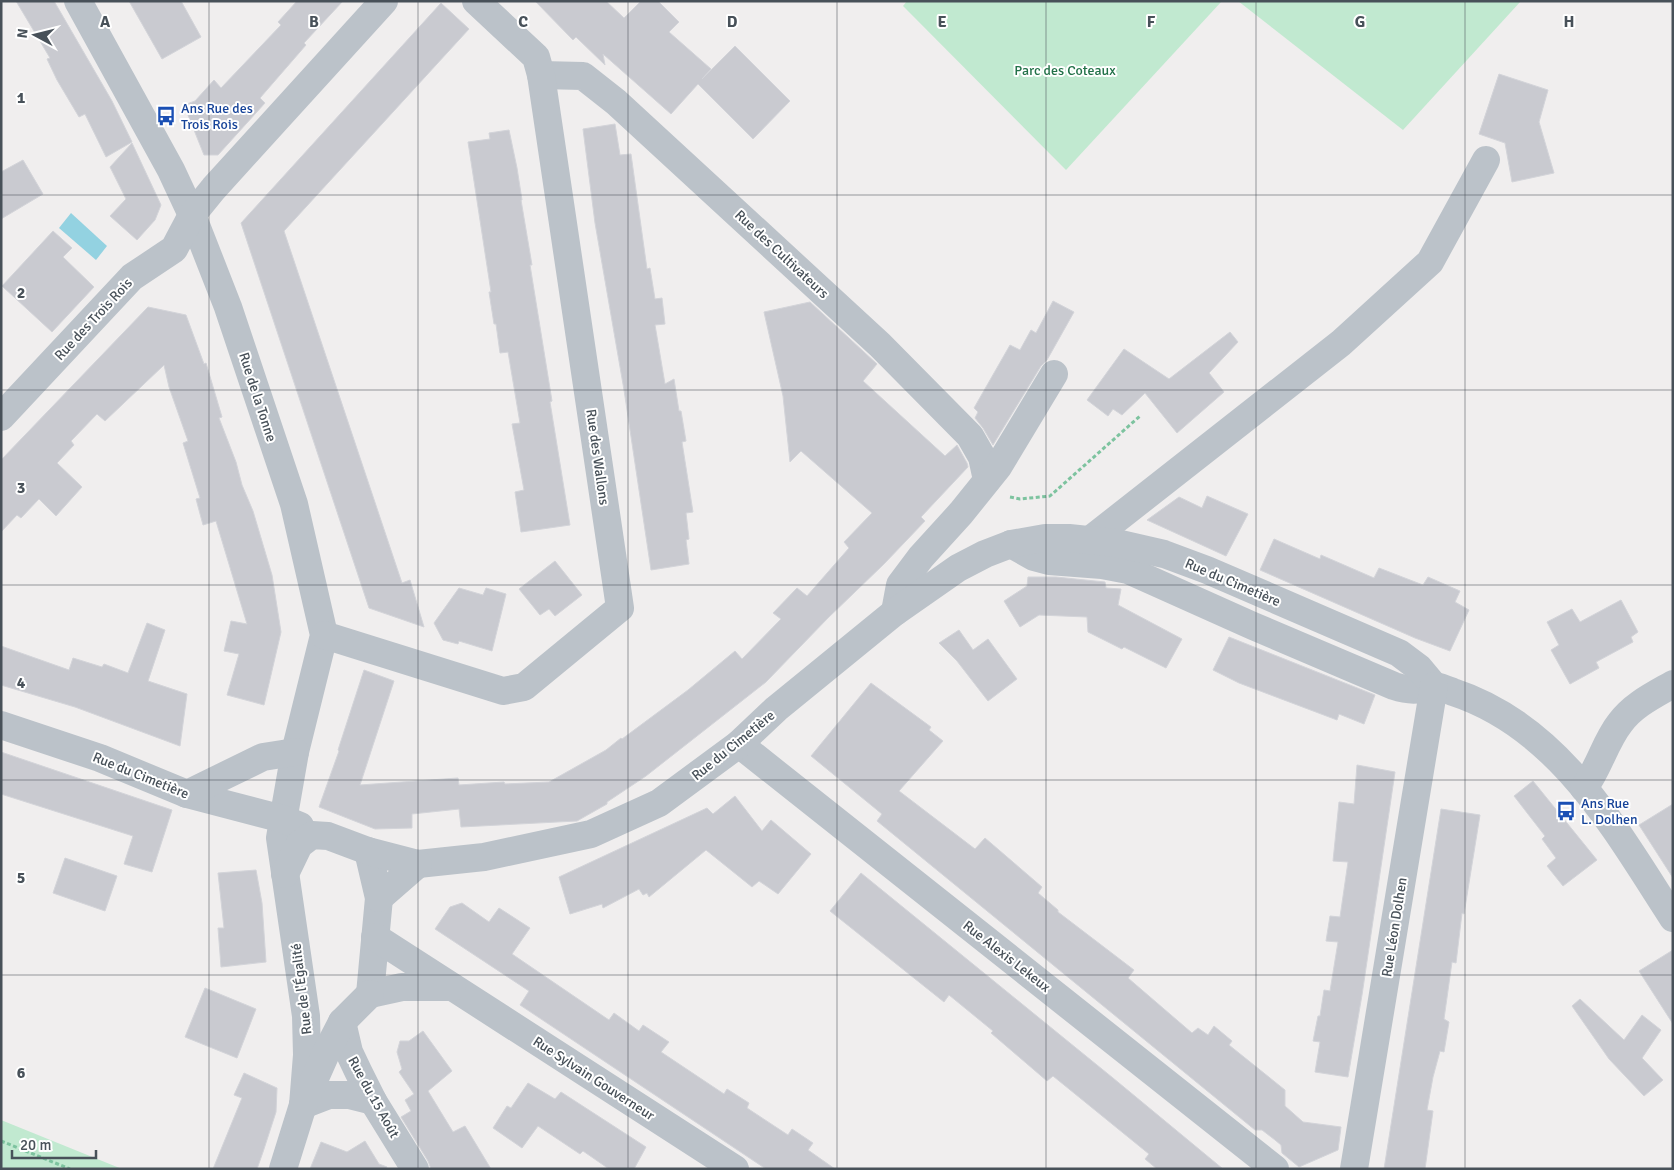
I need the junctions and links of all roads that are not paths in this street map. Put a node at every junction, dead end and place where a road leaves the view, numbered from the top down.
1 (78, 1) edge
2 (384, 1) edge
3 (476, 1) edge
4 (541, 75) junction
5 (1486, 160) dead end
6 (192, 215) junction
7 (1054, 374) dead end
8 (1, 417) edge
9 (982, 486) junction
10 (1090, 540) junction
11 (1011, 544) junction
12 (895, 612) junction
13 (324, 635) junction
14 (1673, 684) edge
15 (1434, 686) junction
16 (1, 725) edge
17 (739, 744) junction
18 (295, 752) junction
19 (1584, 788) junction
20 (187, 794) junction
21 (283, 819) junction
22 (328, 836) junction
23 (368, 852) junction
24 (418, 864) junction
25 (285, 874) junction
26 (379, 898) junction
27 (1673, 918) edge
28 (375, 937) junction
29 (452, 987) junction
30 (370, 994) junction
31 (306, 1016) junction
32 (342, 1022) junction
33 (373, 1101) junction
34 (303, 1105) junction
35 (283, 1169) edge
36 (415, 1169) edge
37 (735, 1169) edge
38 (1275, 1169) edge
39 (1354, 1169) edge

1 - 6 street, Rue de la Tonne
2 - 6 street, Rue des Trois Rois
3 - 4 street, Rue des Wallons
4 - 9 street, Rue des Cultivateurs
4 - 13 street, Rue des Wallons
5 - 10 street
6 - 8 street, Rue des Trois Rois
6 - 13 street, Rue de la Tonne
7 - 9 street
9 - 12 street
10 - 11 street, Rue du Cimetière
10 - 15 street, Rue du Cimetière
11 - 12 street, Rue du Cimetière
11 - 15 street
12 - 17 street, Rue du Cimetière
13 - 18 street, Rue de la Tonne
14 - 19 street
15 - 19 street
15 - 39 street, Rue Léon Dolhen
16 - 20 street, Rue du Cimetière
17 - 24 street, Rue du Cimetière
17 - 38 street, Rue Alexis Lekeux
18 - 20 street
18 - 21 street, Rue de la Tonne
19 - 27 street
20 - 21 street, Rue du Cimetière
21 - 22 street
21 - 25 street, Rue de l'Égalité
22 - 23 street
22 - 25 street
23 - 24 street, Rue du Cimetière
23 - 26 street
24 - 26 street
25 - 31 street, Rue de l'Égalité
26 - 28 street
28 - 29 street, Rue Sylvain Gouverneur
28 - 30 street
29 - 30 street
29 - 37 street, Rue Sylvain Gouverneur
30 - 32 street
31 - 32 street
31 - 34 street, Rue de l'Égalité
32 - 33 street, Rue du 15 Août
32 - 34 street, Rue de l'Égalité
33 - 34 street
33 - 36 street, Rue du 15 Août
34 - 35 street, Rue de l'Égalité

